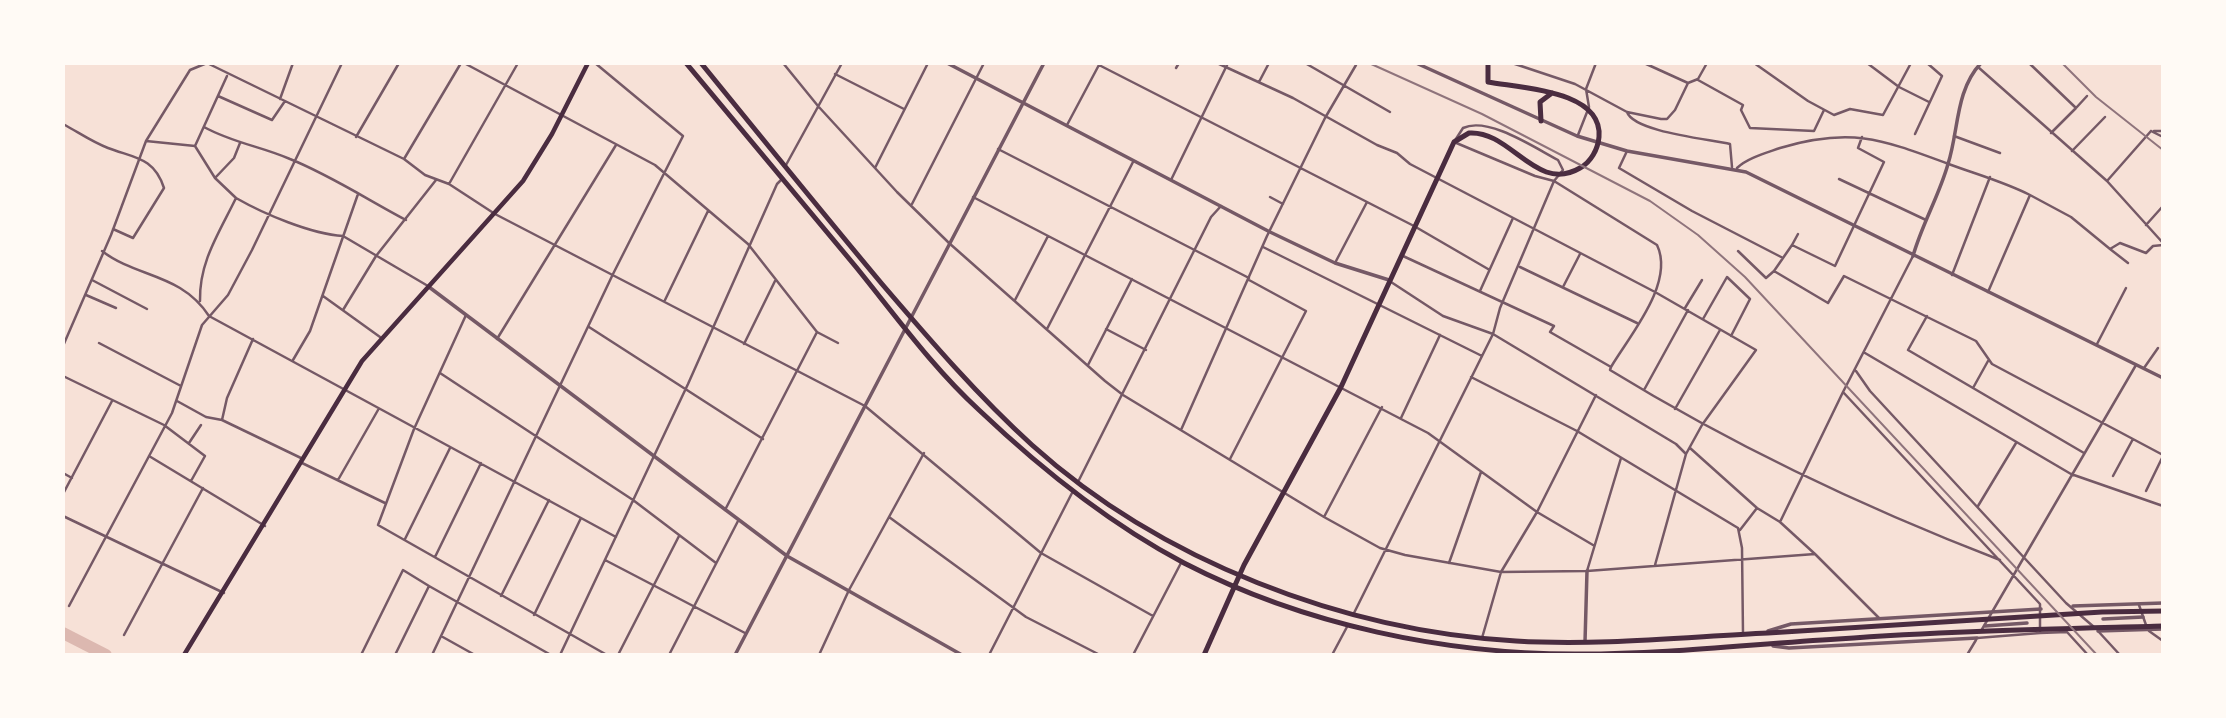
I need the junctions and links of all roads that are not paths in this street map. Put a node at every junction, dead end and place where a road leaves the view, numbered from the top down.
1 (207, 63) edge
2 (218, 63) edge
3 (293, 63) edge
4 (342, 63) edge
5 (399, 63) edge
6 (463, 63) edge
7 (518, 63) edge
8 (587, 63) edge
9 (595, 63) edge
10 (686, 63) edge
11 (701, 63) edge
12 (783, 63) edge
13 (842, 63) edge
14 (928, 63) edge
15 (947, 63) edge
16 (984, 63) edge
17 (1044, 63) edge
18 (1179, 63) edge
19 (1217, 63) edge
20 (1228, 63) edge
21 (1269, 63) edge
22 (1305, 63) edge
23 (1416, 63) edge
24 (1489, 63) edge
25 (1512, 63) edge
26 (1596, 63) edge
27 (1644, 63) edge
28 (1707, 63) edge
29 (1754, 63) edge
30 (1867, 63) edge
31 (1911, 63) edge
32 (1927, 63) edge
33 (2029, 63) edge
34 (1099, 64) edge
35 (1978, 64) edge
36 (1356, 65) edge
37 (1423, 65) edge
38 (215, 68) junction
39 (1176, 68) dead end
40 (1226, 68) junction
41 (835, 75) junction
42 (227, 76) junction
43 (976, 78) junction
44 (1698, 79) junction
45 (1489, 82) junction
46 (1259, 83) junction
47 (1688, 83) junction
48 (507, 84) junction
49 (1345, 85) junction
50 (1899, 87) junction
51 (1586, 89) junction
52 (1488, 93) junction
53 (1552, 93) junction
54 (218, 96) junction
55 (2087, 96) dead end
56 (280, 99) junction
57 (285, 101) junction
58 (1929, 102) junction
59 (1023, 103) junction
60 (818, 106) junction
61 (2076, 108) junction
62 (904, 109) junction
63 (1824, 110) junction
64 (1390, 112) dead end
65 (1627, 112) junction
66 (563, 113) junction
67 (316, 114) junction
68 (1201, 117) junction
69 (2105, 117) dead end
70 (1325, 118) junction
71 (1541, 121) junction
72 (63, 124) edge
73 (204, 127) junction
74 (1066, 127) junction
75 (2151, 131) junction
76 (2163, 131) edge
77 (2051, 133) junction
78 (1914, 134) dead end
79 (1577, 136) junction
80 (1954, 136) junction
81 (356, 137) junction
82 (1862, 137) junction
83 (2163, 137) edge
84 (146, 141) junction
85 (1454, 142) junction
86 (240, 143) junction
87 (616, 145) junction
88 (195, 146) junction
89 (998, 149) junction
90 (1627, 151) junction
91 (2072, 151) junction
92 (2000, 153) dead end
93 (138, 156) junction
94 (404, 159) junction
95 (293, 160) junction
96 (1133, 161) junction
97 (1948, 164) junction
98 (785, 167) junction
99 (1300, 167) junction
100 (875, 168) junction
101 (1734, 168) junction
102 (664, 173) junction
103 (1437, 177) junction
104 (1990, 177) junction
105 (215, 178) junction
106 (783, 178) junction
107 (1839, 179) dead end
108 (436, 180) junction
109 (1171, 180) junction
110 (1553, 181) junction
111 (2107, 181) junction
112 (449, 184) junction
113 (1869, 193) junction
114 (358, 194) junction
115 (2030, 195) junction
116 (973, 197) junction
117 (1270, 197) dead end
118 (236, 198) junction
119 (1367, 202) junction
120 (1283, 204) junction
121 (912, 205) junction
122 (1221, 206) junction
123 (2163, 206) edge
124 (1109, 207) junction
125 (708, 211) junction
126 (270, 214) junction
127 (495, 214) junction
128 (1513, 218) junction
129 (406, 220) junction
130 (1926, 220) junction
131 (2146, 225) junction
132 (1414, 226) junction
133 (1855, 227) junction
134 (113, 229) junction
135 (1535, 230) junction
136 (1270, 232) junction
137 (1798, 234) dead end
138 (343, 236) junction
139 (1048, 236) junction
140 (949, 243) junction
141 (556, 244) junction
142 (748, 244) junction
143 (2163, 244) edge
144 (1792, 245) junction
145 (1263, 247) junction
146 (2110, 249) junction
147 (102, 251) junction
148 (1196, 251) junction
149 (1738, 251) dead end
150 (1400, 254) junction
151 (1580, 254) junction
152 (1083, 255) junction
153 (376, 256) junction
154 (1913, 256) junction
155 (1783, 258) junction
156 (1335, 263) junction
157 (2128, 263) dead end
158 (1520, 267) junction
159 (1488, 269) junction
160 (1774, 271) junction
161 (612, 274) junction
162 (1952, 275) junction
163 (1132, 279) junction
164 (1248, 279) junction
165 (92, 280) junction
166 (1389, 280) junction
167 (1702, 280) dead end
168 (775, 281) junction
169 (428, 286) junction
170 (1563, 287) junction
171 (2126, 288) dead end
172 (1480, 291) junction
173 (1655, 292) junction
174 (1988, 292) junction
175 (86, 295) junction
176 (323, 295) junction
177 (1171, 299) junction
178 (1893, 299) junction
179 (664, 300) junction
180 (1015, 300) junction
181 (1502, 302) junction
182 (200, 303) junction
183 (1379, 305) junction
184 (116, 308) dead end
185 (147, 309) dead end
186 (1687, 309) junction
187 (343, 310) junction
188 (209, 316) junction
189 (466, 316) junction
190 (1927, 316) junction
191 (910, 317) junction
192 (1703, 319) junction
193 (1637, 323) junction
194 (589, 327) junction
195 (905, 327) junction
196 (1228, 327) junction
197 (713, 328) junction
198 (1047, 329) junction
199 (1106, 329) junction
200 (1720, 330) junction
201 (817, 332) junction
202 (1493, 334) junction
203 (1440, 335) junction
204 (1731, 336) junction
205 (380, 337) junction
206 (253, 339) junction
207 (497, 339) junction
208 (99, 343) dead end
209 (838, 343) dead end
210 (744, 344) junction
211 (2097, 344) junction
212 (63, 346) edge
213 (2158, 348) dead end
214 (1146, 350) junction
215 (1865, 353) junction
216 (1283, 356) junction
217 (1482, 356) junction
218 (293, 360) junction
219 (1989, 360) junction
220 (2136, 364) junction
221 (1088, 365) junction
222 (1611, 367) junction
223 (2144, 368) junction
224 (798, 370) junction
225 (1856, 371) junction
226 (440, 373) junction
227 (63, 376) edge
228 (1471, 377) junction
229 (2163, 378) edge
230 (181, 386) junction
231 (561, 387) junction
232 (1341, 387) junction
233 (1973, 387) junction
234 (344, 390) junction
235 (685, 390) junction
236 (1643, 390) junction
237 (1843, 393) junction
238 (1123, 395) junction
239 (1596, 395) junction
240 (176, 400) junction
241 (113, 401) junction
242 (865, 406) junction
243 (1382, 407) junction
244 (379, 410) junction
245 (1675, 410) junction
246 (1401, 418) junction
247 (222, 420) junction
248 (2102, 423) junction
249 (164, 425) junction
250 (201, 425) dead end
251 (1702, 425) junction
252 (414, 429) junction
253 (1181, 430) junction
254 (1577, 431) junction
255 (537, 437) junction
256 (763, 439) junction
257 (2133, 439) junction
258 (1440, 441) junction
259 (189, 443) junction
260 (2016, 443) junction
261 (450, 447) junction
262 (1690, 448) junction
263 (924, 453) junction
264 (2084, 453) junction
265 (1685, 454) junction
266 (2163, 455) edge
267 (149, 456) junction
268 (653, 456) junction
269 (1621, 458) junction
270 (1230, 459) junction
271 (303, 461) junction
272 (481, 463) junction
273 (1482, 472) junction
274 (63, 473) edge
275 (2071, 474) junction
276 (1803, 476) junction
277 (2113, 476) dead end
278 (72, 478) junction
279 (337, 480) junction
280 (191, 481) junction
281 (515, 481) junction
282 (1079, 481) junction
283 (203, 488) junction
284 (1675, 489) junction
285 (1074, 490) junction
286 (1283, 491) junction
287 (2146, 491) dead end
288 (63, 494) edge
289 (549, 500) junction
290 (633, 500) junction
291 (385, 503) junction
292 (1978, 506) junction
293 (2163, 506) edge
294 (1756, 508) junction
295 (724, 510) junction
296 (1537, 512) junction
297 (63, 516) edge
298 (889, 516) junction
299 (1324, 517) junction
300 (581, 518) junction
301 (738, 521) junction
302 (1780, 522) junction
303 (265, 526) junction
304 (1739, 531) junction
305 (679, 536) junction
306 (106, 537) junction
307 (616, 537) junction
308 (405, 539) junction
309 (1593, 545) junction
310 (1387, 550) junction
311 (1041, 553) junction
312 (1815, 554) junction
313 (2025, 555) junction
314 (787, 556) junction
315 (435, 557) junction
316 (605, 560) junction
317 (1741, 560) junction
318 (2000, 560) junction
319 (1182, 561) junction
320 (716, 563) junction
321 (1449, 563) junction
322 (162, 564) junction
323 (1655, 565) junction
324 (1587, 571) junction
325 (1501, 572) junction
326 (1241, 574) junction
327 (2014, 575) junction
328 (469, 577) junction
329 (654, 585) junction
330 (429, 586) junction
331 (1236, 587) junction
332 (849, 590) junction
333 (224, 593) junction
334 (501, 596) junction
335 (458, 601) junction
336 (2163, 603) edge
337 (2139, 604) junction
338 (69, 606) dead end
339 (694, 606) junction
340 (1012, 606) junction
341 (2073, 606) junction
342 (2041, 609) junction
343 (2163, 611) edge
344 (1993, 612) junction
345 (1354, 613) junction
346 (534, 615) junction
347 (1153, 616) junction
348 (2143, 617) junction
349 (1880, 618) junction
350 (2103, 619) dead end
351 (2027, 623) dead end
352 (1348, 625) junction
353 (1985, 626) junction
354 (2163, 627) edge
355 (2147, 630) junction
356 (2098, 631) junction
357 (746, 633) junction
358 (1759, 633) junction
359 (2040, 633) junction
360 (1743, 634) junction
361 (124, 635) dead end
362 (569, 635) junction
363 (440, 636) junction
364 (1482, 638) junction
365 (1977, 638) junction
366 (2163, 641) edge
367 (1585, 642) junction
368 (1759, 644) junction
369 (1723, 646) junction
370 (1479, 648) junction
371 (184, 655) edge
372 (361, 655) edge
373 (396, 655) edge
374 (432, 655) edge
375 (474, 655) edge
376 (551, 655) edge
377 (560, 655) edge
378 (607, 655) edge
379 (618, 655) edge
380 (668, 655) edge
381 (735, 655) edge
382 (819, 655) edge
383 (962, 655) edge
384 (989, 655) edge
385 (1100, 655) edge
386 (1133, 655) edge
387 (1205, 655) edge
388 (1332, 655) edge
389 (1475, 655) edge
390 (1723, 655) edge
391 (1967, 655) edge
392 (2088, 655) edge
393 (2119, 655) edge

1 - 38 street
1 - 84 street
2 - 38 street
3 - 56 street
4 - 67 street
5 - 81 street
6 - 48 street
6 - 94 street
7 - 48 street
8 - 66 main road
9 - 102 street
10 - 106 highway
11 - 98 highway
12 - 60 street
13 - 41 street
14 - 62 street
15 - 43 street
16 - 43 street
17 - 59 street
18 - 39 street
19 - 40 street
20 - 40 street
21 - 46 street
22 - 49 street
23 - 37 street
24 - 45 highway
25 - 51 street
26 - 51 street
27 - 47 street
28 - 44 street
29 - 63 street
30 - 50 street
31 - 50 street
32 - 58 street
33 - 61 street
34 - 68 street
34 - 74 street
35 - 77 street
35 - 80 street
36 - 49 street
37 - 52 street
38 - 42 street
40 - 46 street
40 - 68 street
41 - 60 street
41 - 62 street
42 - 54 street
42 - 56 street
43 - 59 street
43 - 121 street
44 - 47 street
44 - 63 street
45 - 52 street
45 - 53 highway
46 - 70 street
47 - 65 street
48 - 66 street
48 - 112 street
49 - 64 street
49 - 70 street
50 - 58 street
50 - 63 street
51 - 65 street
51 - 79 street
52 - 71 street
53 - 71 highway
53 - 85 highway
54 - 57 street
54 - 73 street
55 - 61 street
56 - 57 street
57 - 67 street
58 - 78 street
59 - 74 street
59 - 89 street
60 - 98 street
60 - 100 street
61 - 77 street
62 - 100 street
65 - 101 street
66 - 87 street
66 - 127 main road
67 - 81 street
67 - 95 street
68 - 99 street
68 - 109 street
69 - 91 street
70 - 99 street
70 - 103 street
71 - 79 street
72 - 93 street
73 - 86 street
73 - 88 street
74 - 96 street
75 - 76 street
75 - 83 street
75 - 111 street
77 - 91 street
79 - 90 street
80 - 92 street
80 - 97 street
81 - 94 street
82 - 97 street
82 - 101 street
82 - 113 street
84 - 88 street
84 - 93 street
85 - 103 highway
85 - 110 street
85 - 110 street
86 - 95 street
86 - 105 street
87 - 102 street
87 - 141 street
88 - 105 street
89 - 116 street
89 - 124 street
90 - 101 street
90 - 155 street
91 - 111 street
93 - 134 street
93 - 134 street
94 - 108 street
95 - 114 street
95 - 126 street
96 - 109 street
96 - 124 street
97 - 104 street
97 - 130 street
98 - 191 highway
99 - 119 street
99 - 120 street
100 - 121 street
101 - 133 street
102 - 125 street
102 - 161 street
103 - 128 street
103 - 132 highway
104 - 115 street
104 - 162 street
105 - 118 street
106 - 142 street
106 - 195 highway
107 - 113 street
108 - 112 street
108 - 129 street
109 - 122 street
110 - 135 street
110 - 173 street
111 - 131 street
112 - 127 street
113 - 130 street
113 - 133 street
114 - 129 street
114 - 138 street
115 - 146 street
115 - 174 street
116 - 139 street
116 - 140 street
117 - 120 street
118 - 126 street
118 - 182 street
119 - 132 street
119 - 156 street
120 - 136 street
121 - 140 street
122 - 136 street
122 - 148 street
123 - 131 street
124 - 148 street
124 - 152 street
125 - 142 street
125 - 179 street
126 - 138 street
126 - 188 street
127 - 141 street
127 - 169 main road
128 - 135 street
128 - 159 street
129 - 153 street
130 - 154 street
131 - 143 street
132 - 150 highway
132 - 159 street
133 - 144 street
133 - 154 street
134 - 147 street
135 - 151 street
135 - 158 street
136 - 145 street
136 - 156 street
137 - 144 street
138 - 153 street
138 - 176 street
139 - 152 street
139 - 180 street
140 - 180 street
140 - 191 street
141 - 161 street
141 - 207 street
142 - 168 street
142 - 197 street
143 - 146 street
144 - 155 street
145 - 164 street
145 - 183 street
146 - 157 street
147 - 165 street
147 - 182 street
148 - 164 street
148 - 177 street
149 - 160 street
150 - 166 highway
150 - 172 street
151 - 170 street
151 - 173 street
152 - 163 street
152 - 198 street
153 - 169 street
153 - 187 street
154 - 162 street
154 - 178 street
155 - 160 street
156 - 166 street
158 - 170 street
158 - 181 street
159 - 172 street
160 - 178 street
161 - 179 street
161 - 194 street
162 - 174 street
163 - 177 street
163 - 199 street
164 - 196 street
164 - 216 street
165 - 175 street
165 - 185 street
166 - 183 highway
166 - 202 street
167 - 186 street
168 - 201 street
168 - 210 street
169 - 189 street
169 - 205 main road
170 - 193 street
171 - 211 street
172 - 181 street
173 - 186 street
173 - 193 street
174 - 211 street
175 - 184 street
175 - 212 street
176 - 187 street
176 - 218 street
177 - 196 street
177 - 214 street
178 - 190 street
178 - 215 street
179 - 197 street
180 - 198 street
181 - 202 street
181 - 222 street
182 - 188 street
183 - 203 street
183 - 232 highway
186 - 192 street
186 - 236 street
187 - 205 street
188 - 206 street
188 - 230 street
189 - 207 street
189 - 226 street
190 - 219 street
190 - 233 street
191 - 195 street
191 - 282 highway
192 - 200 street
192 - 204 street
193 - 222 street
194 - 231 street
194 - 235 street
195 - 242 street
195 - 285 highway
196 - 216 street
196 - 253 street
197 - 210 street
197 - 235 street
198 - 221 street
199 - 214 street
199 - 221 street
200 - 204 street
200 - 245 street
201 - 209 street
201 - 224 street
202 - 217 street
202 - 239 street
203 - 217 street
203 - 246 street
204 - 251 street
205 - 234 main road
206 - 218 street
206 - 247 street
207 - 231 street
208 - 230 street
210 - 224 street
211 - 220 street
213 - 223 street
214 - 238 street
215 - 225 street
215 - 260 street
216 - 232 street
216 - 270 street
217 - 228 street
218 - 234 street
219 - 233 street
219 - 248 street
220 - 223 street
220 - 248 street
221 - 238 street
222 - 236 street
223 - 229 street
224 - 242 street
224 - 256 street
225 - 237 street
225 - 292 street
226 - 252 street
226 - 255 street
227 - 241 street
228 - 254 street
228 - 258 street
230 - 240 street
231 - 255 street
231 - 268 street
232 - 243 street
232 - 286 highway
233 - 264 street
234 - 244 street
234 - 271 main road
235 - 256 street
235 - 268 street
236 - 245 street
237 - 276 street
237 - 318 street
238 - 253 street
238 - 282 street
239 - 254 street
239 - 265 street
240 - 247 street
240 - 249 street
241 - 249 street
241 - 278 street
242 - 263 street
242 - 314 street
243 - 246 street
243 - 299 street
244 - 252 street
244 - 279 street
245 - 251 street
246 - 258 street
247 - 271 street
248 - 257 street
248 - 264 street
249 - 259 street
249 - 267 street
250 - 259 street
251 - 262 street
251 - 276 street
252 - 261 street
252 - 291 street
253 - 270 street
254 - 269 street
254 - 296 street
255 - 281 street
255 - 290 street
256 - 295 street
257 - 266 street
257 - 277 street
258 - 273 street
258 - 310 street
259 - 280 street
260 - 275 street
260 - 292 street
261 - 272 street
261 - 308 street
262 - 265 street
262 - 294 street
263 - 298 street
263 - 311 street
264 - 275 street
265 - 284 street
266 - 287 street
267 - 280 street
267 - 306 street
268 - 290 street
268 - 295 street
269 - 284 street
269 - 309 street
270 - 286 street
271 - 279 street
271 - 303 main road
272 - 281 street
272 - 315 street
273 - 296 street
273 - 321 street
274 - 278 street
275 - 293 street
275 - 313 street
276 - 302 street
276 - 318 street
278 - 288 street
279 - 291 street
280 - 283 street
281 - 289 street
281 - 328 street
282 - 326 highway
283 - 303 street
283 - 322 street
284 - 304 street
284 - 323 street
285 - 311 street
285 - 319 highway
286 - 299 street
286 - 326 highway
289 - 300 street
289 - 334 street
290 - 305 street
290 - 307 street
291 - 308 street
292 - 313 street
294 - 302 street
294 - 304 street
295 - 301 street
296 - 309 street
296 - 325 street
297 - 306 street
298 - 332 street
298 - 340 street
299 - 310 street
300 - 307 street
300 - 346 street
301 - 314 street
301 - 320 street
302 - 312 street
303 - 333 main road
304 - 317 street
305 - 320 street
305 - 329 street
306 - 322 street
306 - 338 street
307 - 316 street
308 - 315 street
309 - 324 street
310 - 321 street
310 - 345 street
311 - 340 street
311 - 347 street
312 - 317 street
312 - 349 street
313 - 327 street
313 - 341 street
314 - 332 street
314 - 357 street
315 - 328 street
316 - 329 street
316 - 362 street
317 - 323 street
317 - 360 street
318 - 327 street
319 - 331 highway
319 - 347 street
320 - 339 street
321 - 325 street
322 - 333 street
322 - 361 street
323 - 324 street
324 - 325 street
324 - 367 street
325 - 364 street
326 - 331 highway
326 - 345 highway
327 - 342 street
327 - 344 street
328 - 334 street
328 - 335 street
329 - 339 street
329 - 379 street
330 - 335 street
330 - 372 street
330 - 373 street
331 - 352 highway
331 - 387 highway
332 - 382 street
332 - 383 street
333 - 371 main road
334 - 346 street
335 - 363 street
335 - 376 street
336 - 337 street
337 - 341 street
337 - 348 street
339 - 357 street
339 - 380 street
340 - 384 street
340 - 385 street
341 - 356 street
342 - 344 street
342 - 359 street
343 - 358 highway
344 - 349 street
344 - 353 street
345 - 364 highway
346 - 362 street
347 - 386 street
348 - 350 street
348 - 355 street
349 - 358 street
351 - 353 street
352 - 370 highway
352 - 388 street
353 - 365 street
354 - 355 street
354 - 368 highway
355 - 356 street
355 - 366 street
356 - 393 street
357 - 381 street
358 - 360 highway
359 - 365 street
359 - 392 street
360 - 367 highway
362 - 377 street
362 - 378 street
363 - 374 street
363 - 375 street
364 - 367 highway
365 - 368 street
365 - 391 street
368 - 369 highway
369 - 370 highway
369 - 390 street
370 - 389 street

